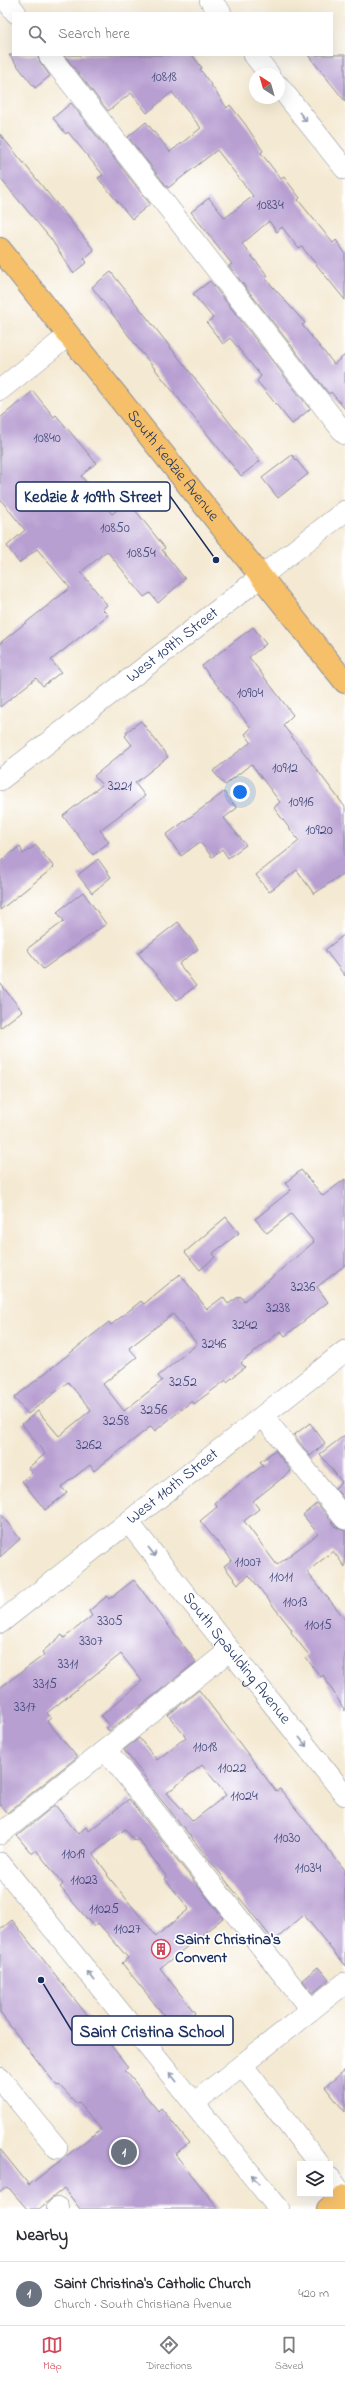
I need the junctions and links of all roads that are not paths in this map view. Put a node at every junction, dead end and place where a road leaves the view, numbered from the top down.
1 (6, 0) edge
2 (210, 0) edge
3 (15, 12) edge
4 (220, 12) edge
5 (50, 56) edge
6 (255, 56) edge
7 (264, 68) edge
8 (285, 94) edge
9 (345, 169) edge
10 (0, 249) edge
11 (69, 335) junction
12 (0, 390) edge
13 (345, 434) edge
14 (345, 511) edge
15 (261, 576) junction
16 (345, 682) edge
17 (0, 780) edge
18 (345, 1351) edge
19 (263, 1416) junction
20 (345, 1519) edge
21 (128, 1522) junction
22 (0, 1622) edge
23 (230, 1650) junction
24 (106, 1750) junction
25 (345, 1795) edge
26 (0, 1834) edge
27 (0, 1863) edge
28 (345, 1982) edge
29 (310, 2010) junction
30 (242, 2065) junction
31 (0, 2078) edge
32 (194, 2103) junction
33 (57, 2148) dead end
34 (317, 2161) edge
35 (333, 2185) edge
36 (339, 2200) edge
37 (279, 2209) edge

1 - 3 street
2 - 4 street
5 - 13 street
6 - 7 street
8 -> 9 street
10 - 11 main road, South Kedzie Avenue
11 - 12 street
11 - 15 main road, South Kedzie Avenue
14 - 15 street, West 109th Street
15 - 16 main road, South Kedzie Avenue
15 - 17 street, West 109th Street
18 - 19 street, West 110th Street
19 - 20 street
19 - 21 street, West 110th Street
21 - 22 street, West 110th Street
21 -> 23 street, South Spaulding Avenue
23 - 24 street
23 -> 25 street, South Spaulding Avenue
24 - 26 street
24 - 29 street
32 -> 27 street
28 - 29 street
29 - 30 street
30 - 32 street
30 - 34 street
31 - 33 street
37 -> 32 street
35 - 36 street

